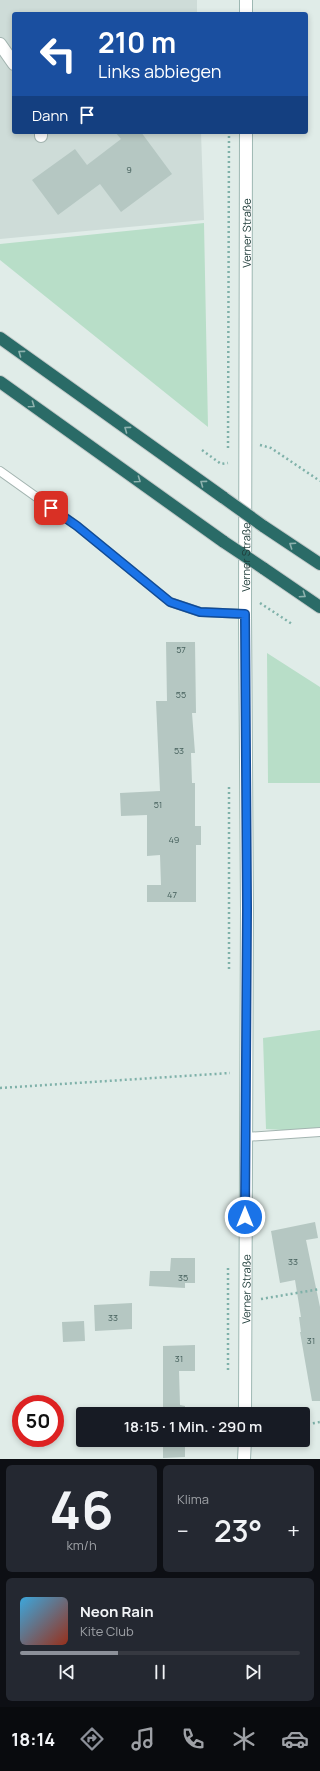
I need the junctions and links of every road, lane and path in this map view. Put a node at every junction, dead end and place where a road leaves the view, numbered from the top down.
1 (246, 0) edge
2 (246, 12) edge
3 (0, 44) edge
4 (12, 61) edge
5 (246, 134) edge
6 (0, 338) edge
7 (0, 382) edge
8 (246, 443) junction
9 (202, 450) dead end
10 (228, 463) dead end
11 (0, 471) edge
12 (320, 481) edge
13 (320, 564) edge
14 (266, 606) dead end
15 (320, 606) edge
16 (245, 614) junction
17 (292, 624) dead end
18 (245, 1072) junction
19 (0, 1088) edge
20 (320, 1132) edge
21 (246, 1137) junction
22 (228, 1258) dead end
23 (320, 1289) edge
24 (245, 1302) junction
25 (228, 1375) dead end
26 (245, 1407) edge
27 (320, 1422) edge
28 (310, 1424) edge
29 (245, 1447) edge
30 (244, 1459) edge

1 - 2 main road
3 - 4 main road
5 - 8 main road, Verner Straße
13 -> 6 highway, bridge
7 -> 15 highway, bridge
8 - 12 path
8 - 16 main road, Verner Straße
9 - 10 path
11 - 16 lane
14 - 17 path
16 - 18 main road, Verner Straße
18 - 19 path
18 - 21 main road, Verner Straße
20 - 21 lane
21 - 24 main road, Verner Straße
22 - 25 path
23 - 24 path
24 - 26 main road, Verner Straße
27 - 28 path
29 - 30 main road

